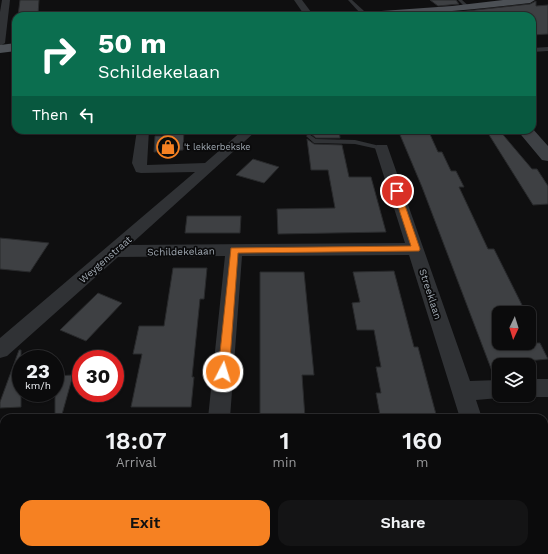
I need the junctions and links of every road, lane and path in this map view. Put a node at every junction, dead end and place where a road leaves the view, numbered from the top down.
1 (6, 0) edge
2 (298, 0) edge
3 (350, 0) edge
4 (530, 0) edge
5 (513, 2) junction
6 (542, 2) dead end
7 (466, 4) edge
8 (307, 12) edge
9 (360, 12) edge
10 (423, 12) edge
11 (0, 43) edge
12 (12, 48) edge
13 (0, 49) edge
14 (548, 49) edge
15 (536, 50) edge
16 (143, 134) edge
17 (246, 134) edge
18 (529, 134) edge
19 (309, 136) dead end
20 (382, 148) joint
21 (548, 156) edge
22 (209, 167) junction
23 (416, 249) junction
24 (234, 250) junction
25 (114, 251) junction
26 (0, 350) edge
27 (536, 388) edge
28 (548, 388) edge
29 (492, 389) edge
30 (462, 391) junction
31 (219, 414) edge
32 (470, 414) edge

1 - 11 street
2 - 8 street
3 - 9 lane
4 - 5 main road
5 - 6 main road
5 - 7 main road
7 - 10 main road
12 - 13 main road
14 - 15 lane
16 - 22 street
17 - 22 street, Weygenstraat
18 - 21 street
19 - 20 lane
20 - 23 street, Streeklaan
22 - 25 street, Weygenstraat
23 - 24 street, Schildekelaan
23 - 30 street, Streeklaan
24 - 25 street, Schildekelaan
24 - 31 street
25 - 26 street, Weygenstraat
27 - 28 street
29 - 30 street
30 - 32 street, Streeklaan

